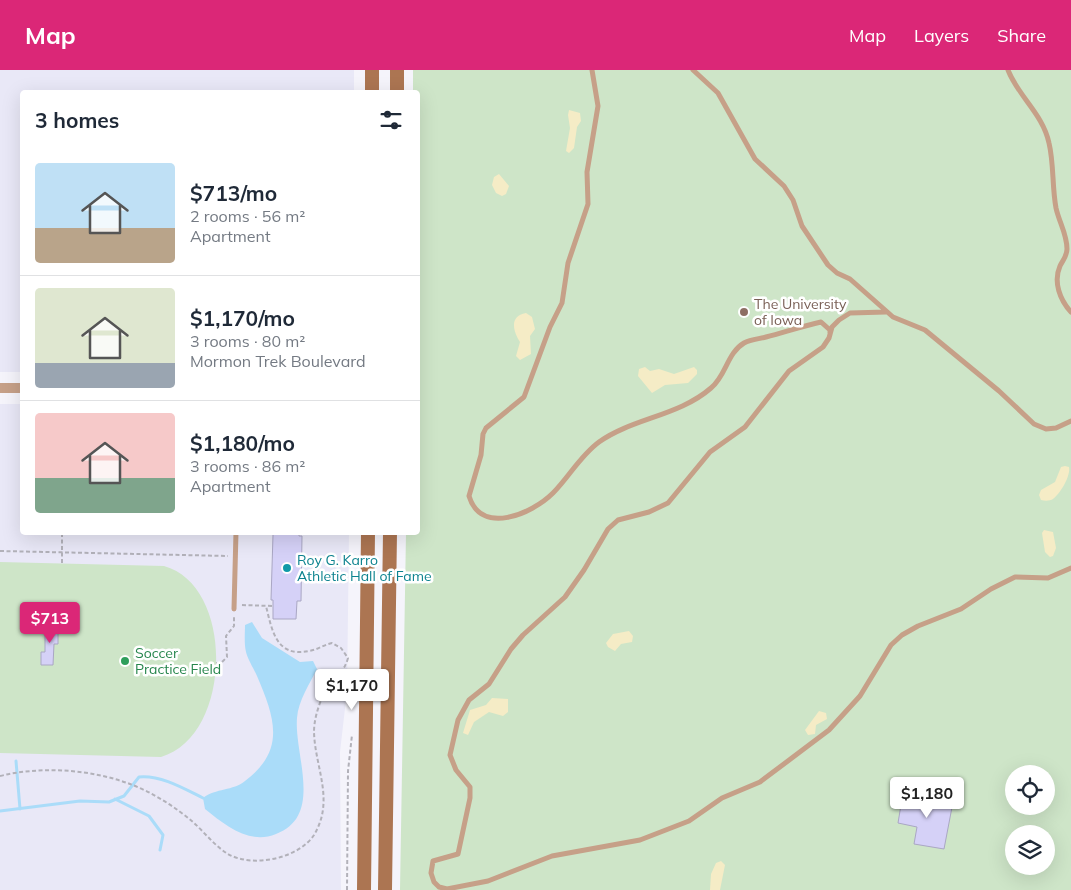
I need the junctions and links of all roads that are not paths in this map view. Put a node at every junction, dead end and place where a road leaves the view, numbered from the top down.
1 (372, 70) edge
2 (397, 70) edge
3 (592, 70) edge
4 (693, 70) edge
5 (1008, 70) edge
6 (372, 90) edge
7 (397, 90) edge
8 (886, 312) junction
9 (1071, 312) edge
10 (829, 338) junction
11 (0, 388) edge
12 (20, 388) edge
13 (1071, 421) edge
14 (236, 535) edge
15 (368, 535) edge
16 (390, 535) edge
17 (1071, 568) edge
18 (234, 607) road end
19 (364, 890) edge
20 (385, 890) edge

1 - 6 main road
2 - 7 main road
3 - 10 lane
4 - 8 lane
5 - 9 lane
8 - 10 lane
8 - 13 lane
10 - 17 lane
11 - 12 street
14 - 18 lane
15 - 19 main road
16 - 20 main road

